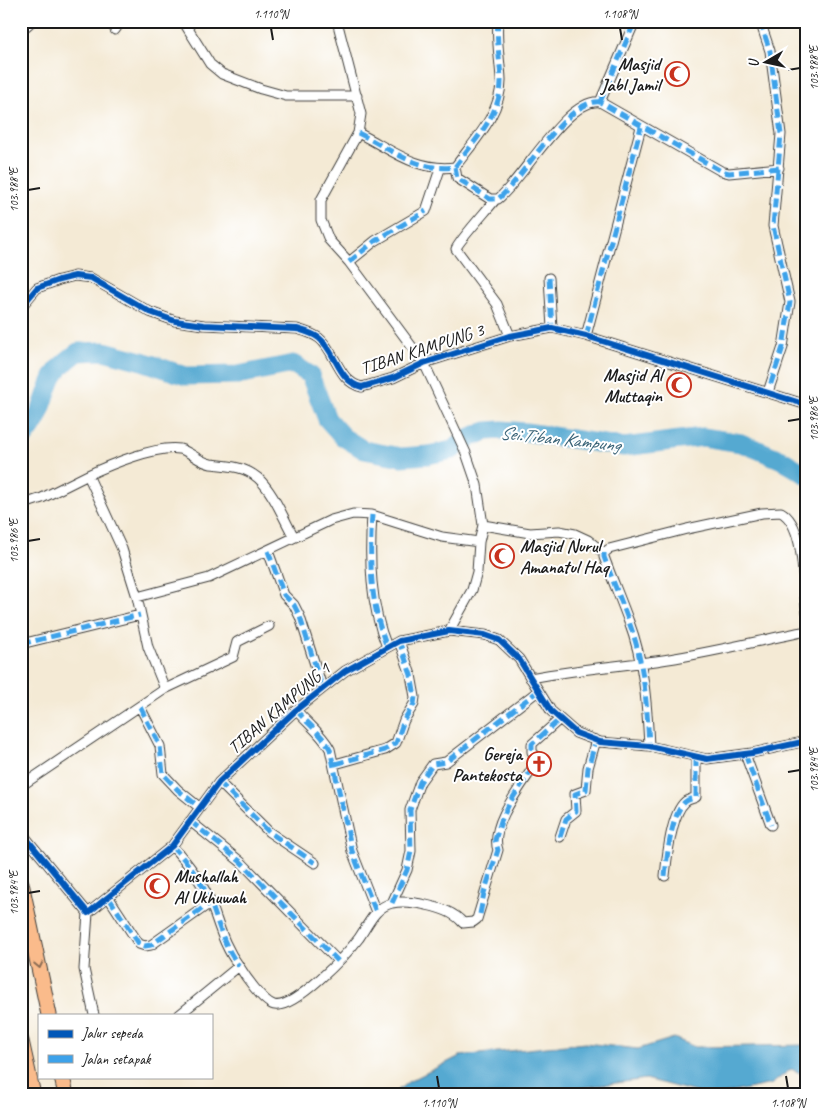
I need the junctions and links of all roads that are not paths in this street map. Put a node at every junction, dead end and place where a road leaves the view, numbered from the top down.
1 (32, 21) edge
2 (121, 21) edge
3 (183, 21) edge
4 (337, 21) edge
5 (498, 21) edge
6 (634, 21) edge
7 (760, 21) edge
8 (115, 30) dead end
9 (21, 32) edge
10 (358, 96) junction
11 (600, 102) junction
12 (641, 127) junction
13 (358, 133) junction
14 (455, 167) junction
15 (779, 168) junction
16 (440, 169) junction
17 (495, 200) junction
18 (349, 262) junction
19 (549, 278) dead end
20 (21, 307) edge
21 (552, 328) junction
22 (510, 336) junction
23 (586, 336) junction
24 (424, 364) junction
25 (768, 392) junction
26 (807, 405) edge
27 (88, 475) junction
28 (21, 505) edge
29 (372, 515) junction
30 (483, 525) junction
31 (294, 537) junction
32 (479, 542) junction
33 (268, 551) junction
34 (604, 553) junction
35 (805, 572) edge
36 (137, 598) junction
37 (807, 612) edge
38 (140, 615) junction
39 (269, 626) dead end
40 (450, 631) junction
41 (807, 631) edge
42 (399, 641) junction
43 (21, 644) edge
44 (387, 646) junction
45 (639, 662) junction
46 (530, 678) junction
47 (322, 687) junction
48 (165, 690) junction
49 (538, 691) junction
50 (140, 707) junction
51 (296, 710) junction
52 (560, 719) junction
53 (596, 740) junction
54 (807, 741) edge
55 (649, 746) junction
56 (745, 754) junction
57 (696, 757) junction
58 (335, 764) junction
59 (219, 782) junction
60 (21, 786) edge
61 (199, 808) junction
62 (190, 821) junction
63 (771, 826) dead end
64 (21, 832) edge
65 (560, 837) dead end
66 (172, 846) junction
67 (315, 863) dead end
68 (665, 876) dead end
69 (21, 883) edge
70 (108, 898) junction
71 (210, 903) junction
72 (392, 903) junction
73 (376, 912) junction
74 (88, 913) junction
75 (338, 961) junction
76 (239, 966) junction
77 (49, 1014) edge
78 (94, 1014) edge
79 (180, 1014) edge
80 (21, 1041) edge
81 (62, 1078) edge
82 (33, 1095) edge
83 (66, 1095) edge

1 - 9 street
2 - 8 street
3 - 10 street
4 - 10 street
5 - 14 street
6 - 11 street
7 - 15 street
10 - 13 street
11 - 12 street
11 - 17 street
12 - 15 street
12 - 23 street
13 - 16 street
13 - 18 street
14 - 16 street
14 - 17 street
15 - 25 street
16 - 18 street
17 - 22 street
18 - 24 street
19 - 21 street
20 - 24 street, TIBAN KAMPUNG 3
21 - 22 street, TIBAN KAMPUNG 3
21 - 23 street, TIBAN KAMPUNG 3
22 - 24 street, TIBAN KAMPUNG 3
23 - 25 street, TIBAN KAMPUNG 3
24 - 30 street
25 - 26 street, TIBAN KAMPUNG 3
27 - 28 street
27 - 31 street
27 - 36 street
29 - 31 street
29 - 32 street
29 - 44 street
30 - 32 street
30 - 34 street
31 - 33 street
32 - 40 street
33 - 36 street
33 - 47 street
34 - 35 street
34 - 45 street
35 - 37 street
36 - 38 street
38 - 43 street
38 - 48 street
39 - 48 street
40 - 42 street, TIBAN KAMPUNG 1
40 - 46 street, TIBAN KAMPUNG 1
41 - 45 street
42 - 44 street, TIBAN KAMPUNG 1
42 - 58 street
44 - 47 street, TIBAN KAMPUNG 1
45 - 46 street
45 - 55 street
46 - 49 street, TIBAN KAMPUNG 1
47 - 51 street, TIBAN KAMPUNG 1
48 - 50 street
49 - 52 street, TIBAN KAMPUNG 1
49 - 72 street
50 - 60 street
50 - 61 street
51 - 58 street
51 - 59 street, TIBAN KAMPUNG 1
52 - 53 street, TIBAN KAMPUNG 1
52 - 72 street
53 - 55 street, TIBAN KAMPUNG 1
53 - 65 street
54 - 56 street, TIBAN KAMPUNG 1
55 - 57 street, TIBAN KAMPUNG 1
56 - 57 street, TIBAN KAMPUNG 1
56 - 63 street
57 - 68 street
58 - 73 street
59 - 61 street, TIBAN KAMPUNG 1
59 - 67 street
61 - 62 street, TIBAN KAMPUNG 1
62 - 66 street, TIBAN KAMPUNG 1
62 - 75 street
64 - 74 street
66 - 70 street, TIBAN KAMPUNG 1
66 - 71 street
69 -> 77 highway
70 - 71 street
70 - 74 street, TIBAN KAMPUNG 1
71 - 76 street
72 - 73 street
73 - 75 street
74 - 78 street
75 - 76 street
76 - 79 street
80 - 82 highway
81 - 83 highway

